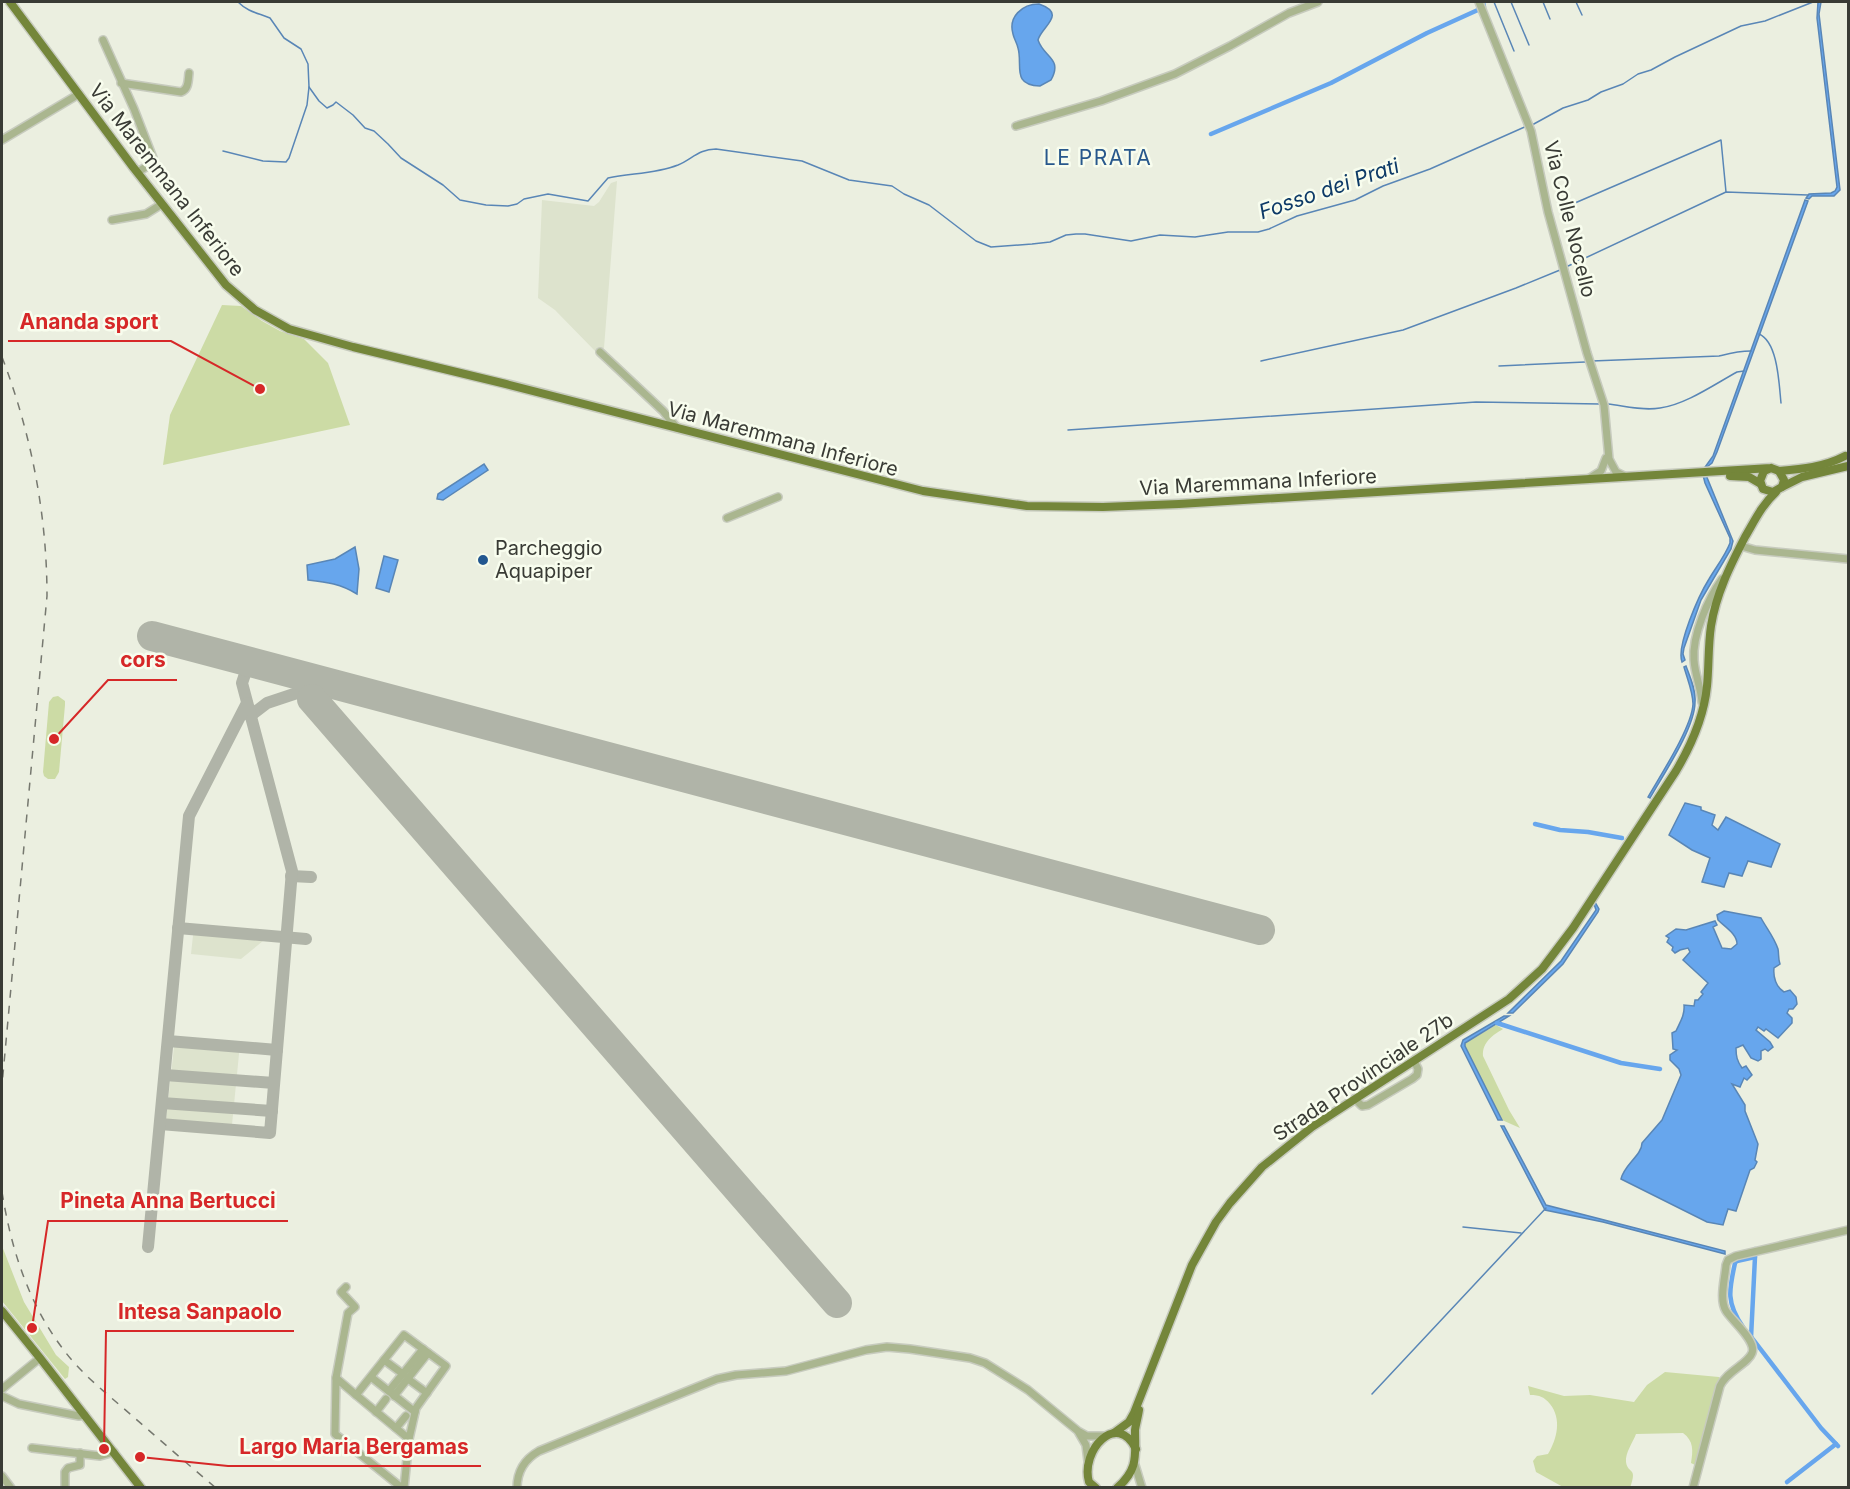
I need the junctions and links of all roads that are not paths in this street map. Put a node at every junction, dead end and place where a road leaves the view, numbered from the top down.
1 (10, 2) edge
2 (1318, 2) edge
3 (1479, 2) edge
4 (103, 40) dead end
5 (189, 73) dead end
6 (121, 83) junction
7 (79, 94) junction
8 (1016, 126) dead end
9 (2, 140) edge
10 (138, 172) junction
11 (162, 204) junction
12 (112, 220) dead end
13 (600, 352) dead end
14 (677, 428) junction
15 (1847, 454) edge
16 (1608, 455) junction
17 (1848, 466) edge
18 (1775, 470) junction
19 (1712, 472) junction
20 (1608, 477) junction
21 (1626, 477) junction
22 (1588, 479) junction
23 (1762, 486) junction
24 (1779, 489) junction
25 (778, 497) dead end
26 (1762, 506) junction
27 (727, 518) dead end
28 (1741, 546) junction
29 (1848, 559) edge
30 (1727, 572) junction
31 (1708, 663) junction
32 (1694, 664) junction
33 (1702, 714) junction
34 (1414, 1061) junction
35 (1354, 1099) junction
36 (1848, 1230) edge
37 (346, 1287) dead end
38 (2, 1311) edge
39 (425, 1351) junction
40 (40, 1358) junction
41 (384, 1360) junction
42 (405, 1376) junction
43 (371, 1377) junction
44 (336, 1378) junction
45 (2, 1389) edge
46 (427, 1393) junction
47 (356, 1395) junction
48 (390, 1395) junction
49 (2, 1396) edge
50 (1140, 1401) junction
51 (376, 1412) junction
52 (415, 1412) junction
53 (85, 1415) junction
54 (406, 1416) dead end
55 (396, 1428) junction
56 (1078, 1431) junction
57 (1114, 1433) junction
58 (1105, 1437) junction
59 (410, 1439) junction
60 (32, 1448) dead end
61 (1136, 1449) junction
62 (114, 1452) junction
63 (80, 1453) junction
64 (1088, 1461) junction
65 (1135, 1465) junction
66 (1087, 1474) junction
67 (2, 1476) edge
68 (1118, 1487) edge
69 (11, 1488) edge
70 (65, 1488) edge
71 (141, 1488) edge
72 (403, 1488) edge
73 (517, 1488) edge
74 (1086, 1488) edge
75 (1096, 1488) edge
76 (1123, 1488) edge
77 (1142, 1488) edge
78 (1693, 1488) edge

1 - 7 main road, Via Maremmana Inferiore
2 - 8 street
3 - 16 street, Via Colle Nocello
4 - 6 street
5 - 6 street
6 - 10 street
7 - 9 street
7 - 10 main road, Via Maremmana Inferiore
10 - 11 main road, Via Maremmana Inferiore
11 - 12 street
11 - 14 main road, Via Maremmana Inferiore
13 - 14 street
14 - 22 main road, Via Maremmana Inferiore
15 - 17 main road
15 - 18 main road, Via Maremmana Inferiore
16 - 20 street, Via Colle Nocello
16 - 21 street
16 - 22 street
17 - 24 main road
18 - 19 main road, Via Maremmana Inferiore
18 - 23 main road
18 - 24 main road
19 - 21 main road, Via Maremmana Inferiore
19 - 23 main road, Via Maremmana Inferiore
20 - 21 main road, Via Maremmana Inferiore
20 - 22 main road, Via Maremmana Inferiore
23 - 24 main road
23 - 26 main road
24 - 26 main road
25 - 27 street
26 - 28 main road
28 - 29 street
28 - 30 main road
30 - 31 main road
30 - 32 street
31 - 32 street
31 - 33 main road
32 - 33 street
33 - 34 main road, Strada Provinciale 27b
34 - 35 main road, Strada Provinciale 27b
34 - 35 street
35 - 50 main road, Strada Provinciale 27b
36 - 78 street
37 - 44 street
38 - 40 main road
39 - 41 street
39 - 42 street
39 - 46 street
40 - 45 street
40 - 53 main road
41 - 42 street
41 - 43 street
42 - 46 street
42 - 48 street
43 - 47 street
43 - 48 street
44 - 47 street
44 - 72 street
46 - 52 street
47 - 51 street
48 - 51 street
48 - 52 street
49 - 53 street
50 - 57 main road
50 - 61 main road
51 - 55 street
52 - 59 street
53 - 62 main road
54 - 55 street
55 - 59 street
56 - 58 street
56 - 64 street
56 - 73 street
57 - 58 main road
57 - 61 main road
58 - 64 main road
59 - 72 street
60 - 63 street
61 - 65 main road
62 - 63 street
62 - 71 main road
63 - 70 street
64 - 66 main road
65 - 68 main road
65 - 77 street
66 - 74 main road
66 - 75 main road
67 - 69 street
68 - 76 street

